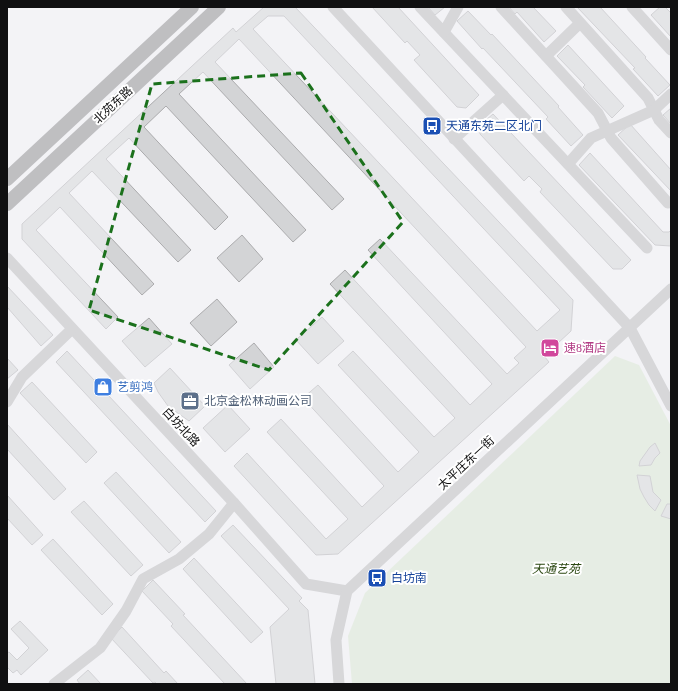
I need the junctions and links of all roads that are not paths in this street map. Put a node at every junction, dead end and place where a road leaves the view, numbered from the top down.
1 (192, 7) edge
2 (219, 7) edge
3 (333, 7) edge
4 (420, 7) edge
5 (458, 7) edge
6 (501, 7) edge
7 (566, 7) edge
8 (632, 7) edge
9 (580, 22) junction
10 (444, 32) junction
11 (671, 50) edge
12 (546, 56) junction
13 (503, 94) junction
14 (671, 94) edge
15 (654, 110) junction
16 (608, 131) junction
17 (671, 133) edge
18 (454, 139) junction
19 (568, 164) junction
20 (7, 179) edge
21 (668, 203) dead end
22 (7, 204) edge
23 (647, 248) dead end
24 (7, 258) edge
25 (671, 289) edge
26 (630, 328) junction
27 (72, 329) junction
28 (7, 402) edge
29 (671, 406) edge
30 (234, 503) junction
31 (347, 591) junction
32 (54, 684) edge
33 (339, 684) edge

1 - 20 main road, 北苑东路
2 - 22 main road, 北苑东路
3 - 18 street
4 - 10 street
5 - 10 street
6 - 12 street
7 - 9 street
8 - 11 street
9 - 12 street
9 - 15 street
10 - 13 street
12 - 16 street
13 - 18 street
13 - 19 street
14 - 15 street
15 - 16 street
15 - 17 street
16 - 19 street
16 - 21 street
18 - 26 street
19 - 23 street
24 - 27 street, 白坊北路
25 - 26 street, 太平庄东一街
26 - 29 street
26 - 31 street, 太平庄东一街
27 - 28 street
27 - 30 street, 白坊北路
30 - 31 street, 白坊北路
30 - 32 street
31 - 33 street

